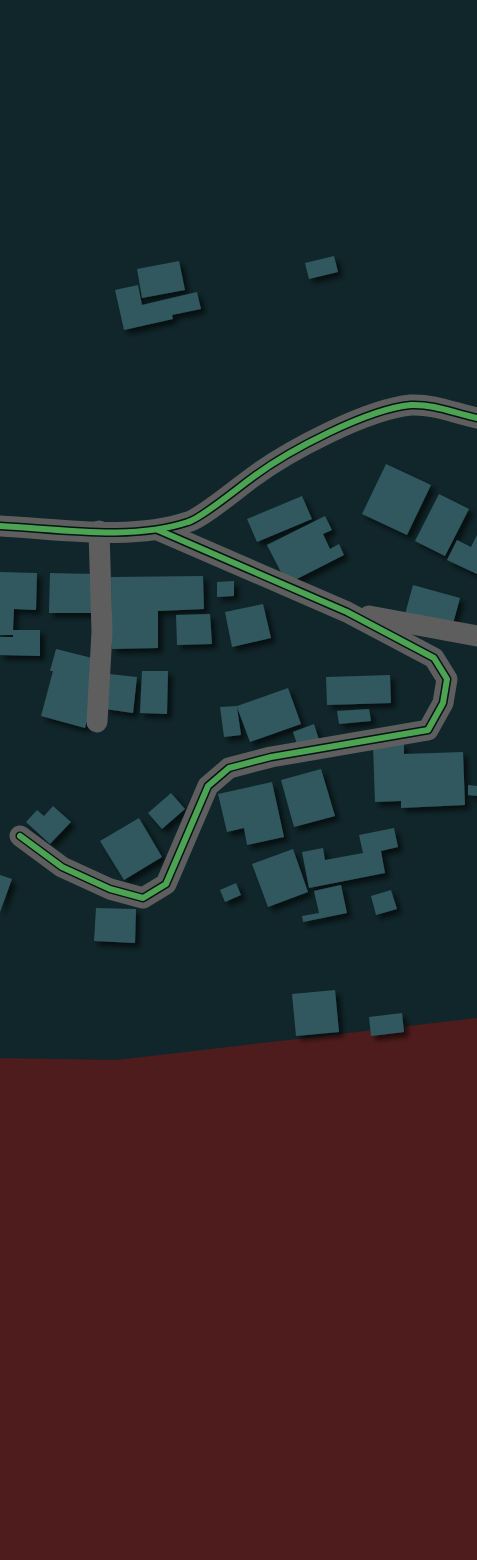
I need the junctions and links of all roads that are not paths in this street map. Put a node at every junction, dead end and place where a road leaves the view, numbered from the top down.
1 (477, 418) edge
2 (0, 526) edge
3 (158, 530) junction
4 (99, 531) junction
5 (347, 612) junction
6 (477, 636) edge
7 (97, 722) dead end
8 (20, 836) dead end

1 - 3 street
2 - 4 street
3 - 4 street
3 - 5 street
4 - 7 street
5 - 6 street
5 - 8 street

